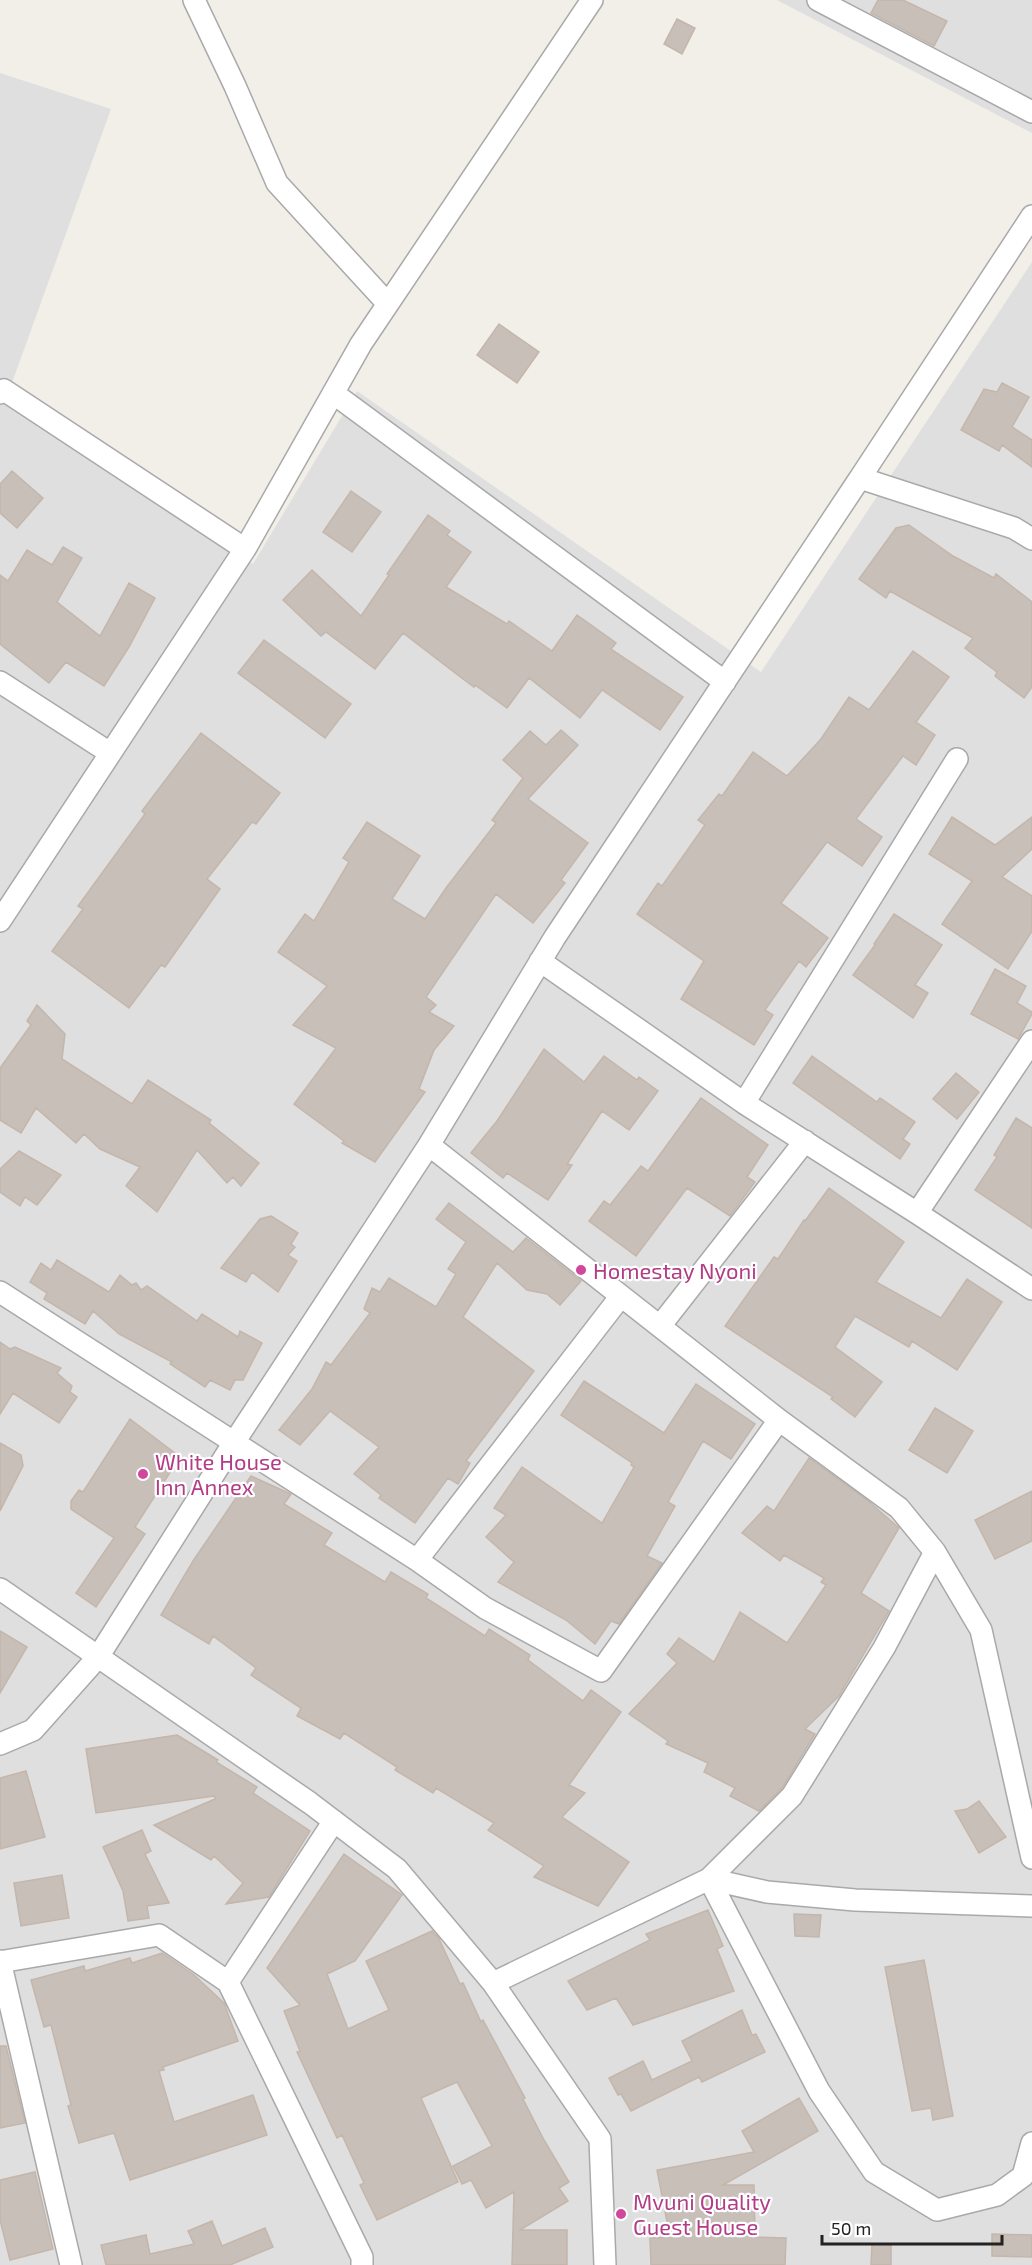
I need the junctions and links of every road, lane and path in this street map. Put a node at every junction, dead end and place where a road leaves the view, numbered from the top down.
1 (195, 0) edge
2 (592, 0) edge
3 (819, 0) edge
4 (1032, 112) edge
5 (1032, 216) edge
6 (388, 304) junction
7 (0, 393) edge
8 (333, 393) junction
9 (860, 478) junction
10 (1032, 539) edge
11 (245, 549) junction
12 (0, 681) edge
13 (725, 682) junction
14 (110, 753) junction
15 (957, 759) dead end
16 (21, 886) junction
17 (0, 889) edge
18 (0, 921) edge
19 (540, 961) junction
20 (1032, 1041) edge
21 (744, 1103) junction
22 (805, 1141) junction
23 (429, 1145) junction
24 (917, 1213) junction
25 (1032, 1289) edge
26 (0, 1292) edge
27 (621, 1296) junction
28 (660, 1326) junction
29 (779, 1420) junction
30 (233, 1444) junction
31 (935, 1552) junction
32 (417, 1560) junction
33 (0, 1589) edge
34 (98, 1657) junction
35 (0, 1744) edge
36 (334, 1821) junction
37 (1032, 1858) edge
38 (709, 1879) junction
39 (1032, 1906) edge
40 (0, 1962) edge
41 (228, 1982) junction
42 (493, 1983) junction
43 (1032, 2143) edge
44 (71, 2265) edge
45 (362, 2265) edge
46 (605, 2265) edge

1 - 6 street
2 - 6 street
3 - 4 street
5 - 9 street
6 - 8 street
7 - 11 street
8 - 11 street
8 - 13 street
9 - 10 street
9 - 13 street
11 - 14 street
12 - 14 street
13 - 19 street
14 - 16 street
15 - 21 street
16 - 17 street
16 - 18 street
19 - 21 street
19 - 23 street
20 - 24 street
21 - 22 street
22 - 24 street
22 - 28 street
23 - 27 street
23 - 30 street
24 - 25 street
26 - 30 street
27 - 28 street
27 - 32 street
28 - 29 street
29 - 31 street
29 - 32 street
30 - 32 street
30 - 34 street
31 - 37 street
31 - 38 street
33 - 34 street
34 - 35 street
34 - 36 street
36 - 41 street
36 - 42 street
38 - 39 street
38 - 42 street
38 - 43 street
40 - 41 street
40 - 44 street
41 - 45 street
42 - 46 street

